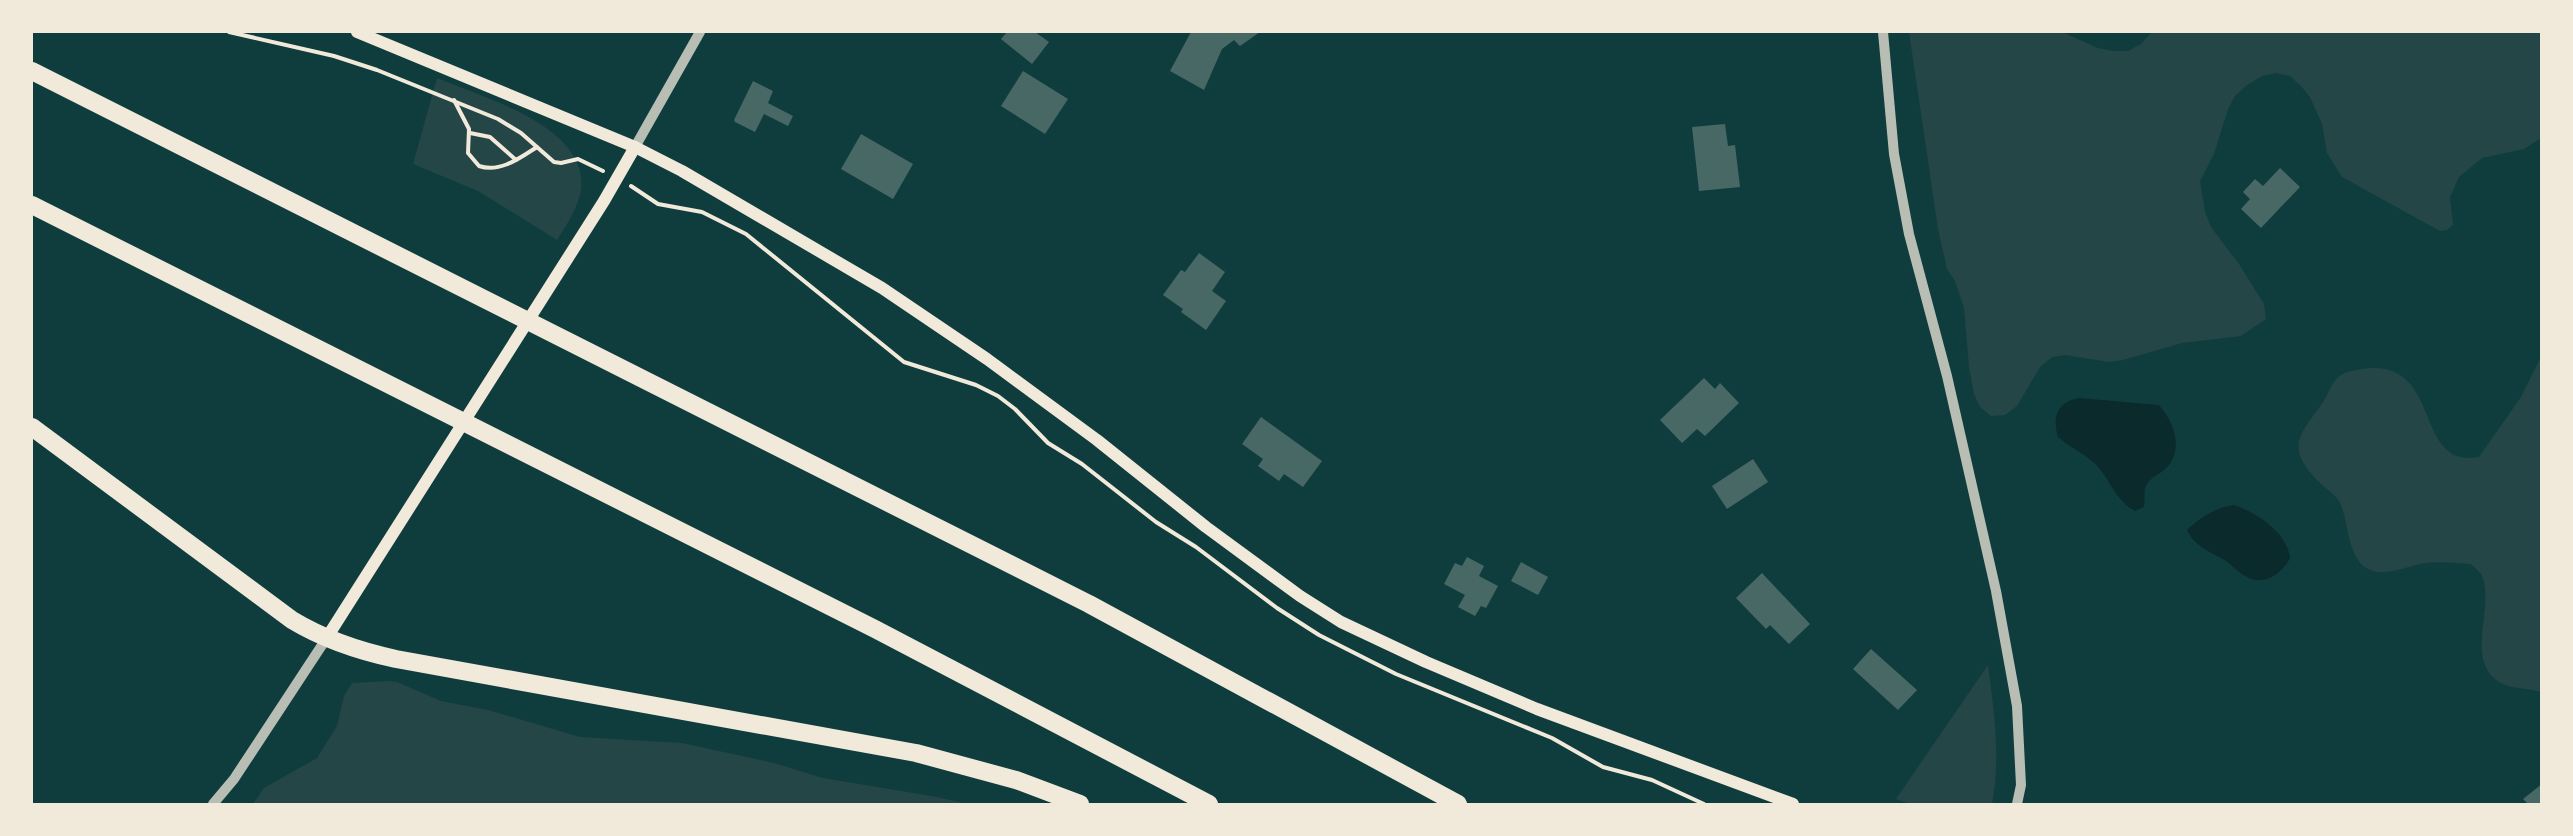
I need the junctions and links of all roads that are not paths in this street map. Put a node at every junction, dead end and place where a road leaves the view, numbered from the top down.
1 (357, 32) edge
2 (700, 32) edge
3 (1883, 32) edge
4 (32, 71) edge
5 (635, 147) junction
6 (32, 205) edge
7 (32, 427) edge
8 (326, 639) junction
9 (213, 804) edge
10 (1080, 804) edge
11 (1209, 804) edge
12 (1458, 804) edge
13 (1793, 804) edge
14 (2017, 804) edge

1 - 5 main road
2 - 5 street
3 - 14 street
4 - 12 highway
5 - 8 main road
5 - 13 main road
6 - 11 highway
7 - 8 highway
8 - 9 street
8 - 10 highway

